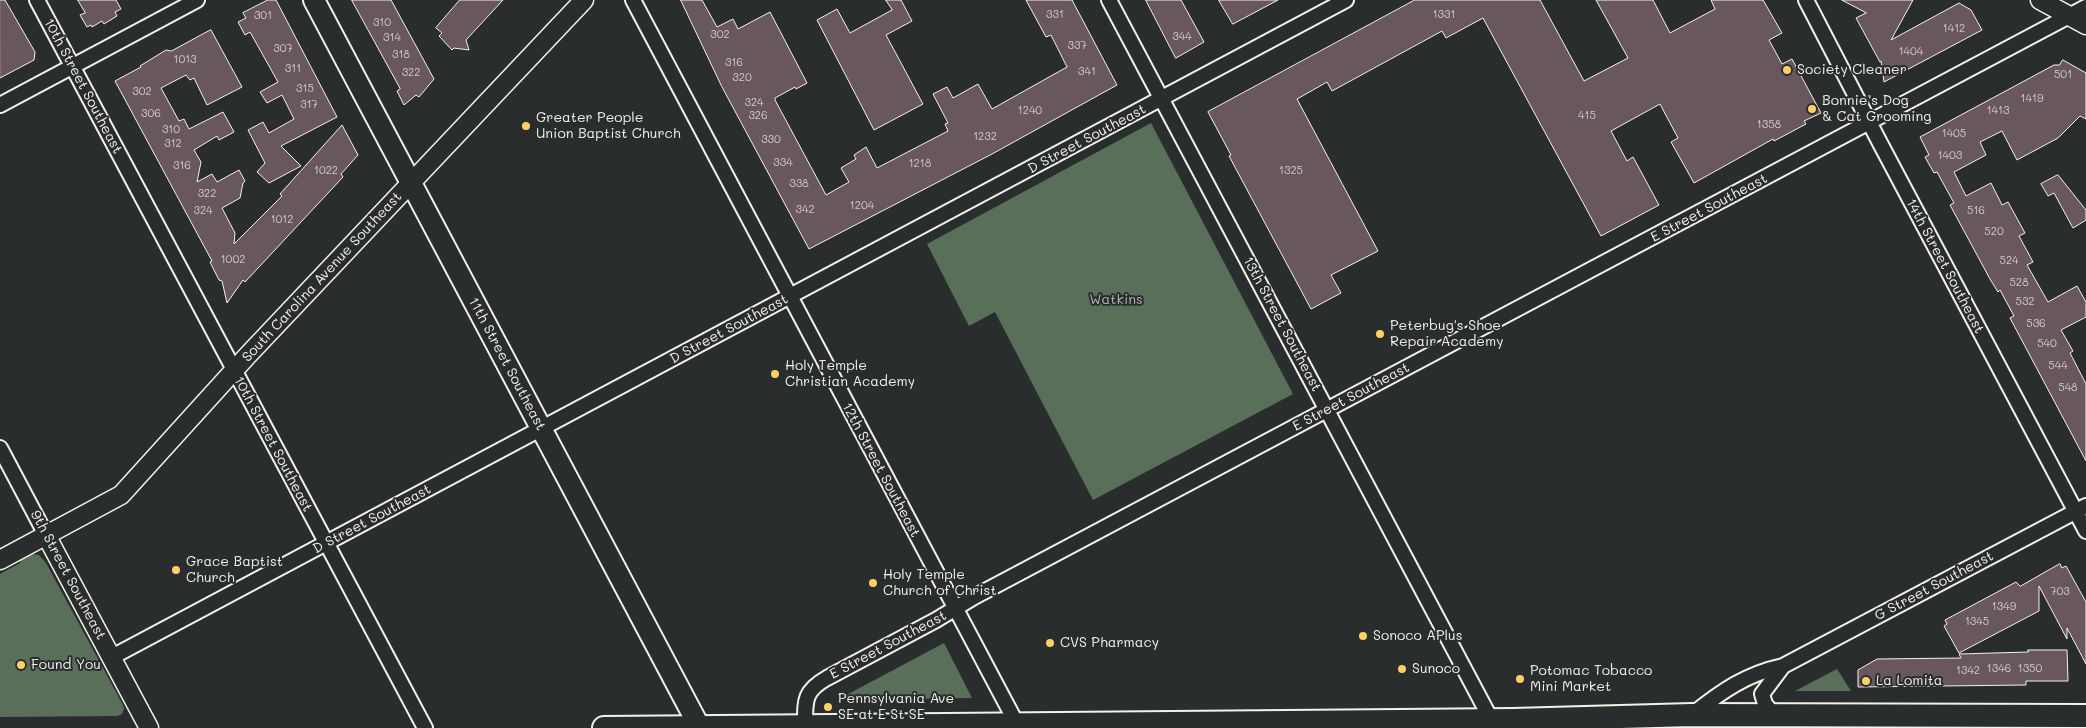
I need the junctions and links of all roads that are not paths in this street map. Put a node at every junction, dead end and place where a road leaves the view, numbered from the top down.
1 (37, 0) edge
2 (198, 0) edge
3 (314, 0) edge
4 (584, 0) edge
5 (633, 0) edge
6 (1109, 0) edge
7 (1346, 0) edge
8 (1806, 0) edge
9 (2040, 0) edge
10 (2086, 8) edge
11 (2070, 16) junction
12 (2086, 25) edge
13 (72, 66) junction
14 (1162, 98) junction
15 (0, 105) edge
16 (1870, 122) junction
17 (411, 184) junction
18 (790, 297) junction
19 (234, 371) junction
20 (1327, 410) junction
21 (541, 428) junction
22 (0, 448) edge
23 (2081, 508) edge
24 (2086, 531) edge
25 (46, 535) junction
26 (326, 544) junction
27 (0, 560) edge
28 (955, 609) junction
29 (112, 657) junction
30 (1783, 666) junction
31 (1692, 715) junction
32 (1774, 715) junction
33 (2086, 716) edge
34 (1494, 724) edge
35 (805, 726) junction
36 (1018, 726) edge
37 (149, 728) edge
38 (425, 728) edge
39 (604, 728) edge
40 (700, 728) edge

1 - 13 street, 10th Street Southeast
2 - 13 street
3 - 17 main road, 11th Street Southeast
4 - 17 street, South Carolina Avenue Southeast
5 - 18 street, 12th Street Southeast
6 - 14 street, 13th Street Southeast
7 - 14 street, D Street Southeast
8 - 16 street, 14th Street Southeast
9 - 11 street
10 - 11 street, E Street Southeast
11 - 12 street
11 - 16 street, E Street Southeast
13 - 15 street
13 - 19 street, 10th Street Southeast
14 - 18 street, D Street Southeast
14 - 20 street, 13th Street Southeast
16 - 20 street, E Street Southeast
16 - 23 street, 14th Street Southeast
17 - 19 street, South Carolina Avenue Southeast
17 - 21 main road, 11th Street Southeast
18 - 21 street, D Street Southeast
18 - 28 street, 12th Street Southeast
19 - 25 street, South Carolina Avenue Southeast
19 - 26 street, 10th Street Southeast
20 - 28 street, E Street Southeast
20 - 34 street, 13th Street Southeast
21 - 26 street, D Street Southeast
21 - 40 main road, 11th Street Southeast
22 - 25 street, 9th Street Southeast
23 - 24 street, 14th Street Southeast
23 - 30 street, G Street Southeast
25 - 27 street
25 - 29 street, 9th Street Southeast
26 - 29 street, D Street Southeast
26 - 38 street, 10th Street Southeast
28 - 35 street, E Street Southeast
28 - 36 street, 12th Street Southeast
29 - 37 street, 9th Street Southeast
30 - 31 street, G Street Southeast
30 - 32 street, G Street Southeast
31 - 32 main road
31 - 34 main road
32 - 33 main road
34 - 36 main road
35 - 36 main road
35 - 40 main road
39 - 40 main road

